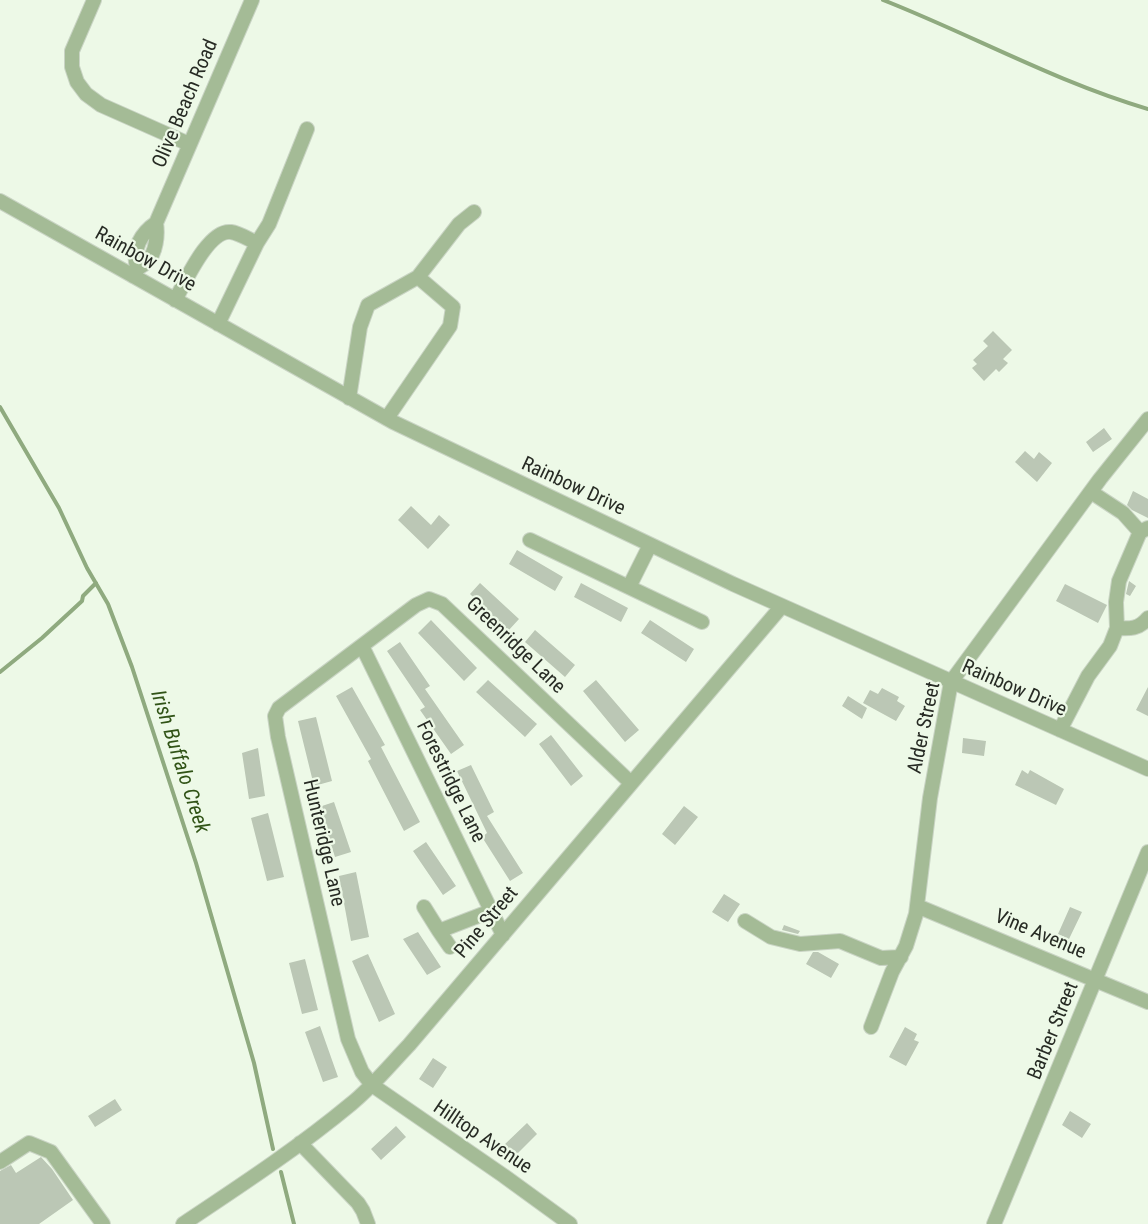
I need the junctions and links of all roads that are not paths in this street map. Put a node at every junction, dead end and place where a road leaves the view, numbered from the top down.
1 (94, 0) edge
2 (252, 0) edge
3 (307, 129) dead end
4 (189, 144) junction
5 (0, 201) edge
6 (474, 212) dead end
7 (257, 243) junction
8 (135, 272) junction
9 (418, 278) junction
10 (175, 300) junction
11 (218, 324) junction
12 (349, 398) junction
13 (387, 418) junction
14 (1148, 419) edge
15 (1091, 492) junction
16 (1144, 530) edge
17 (530, 540) dead end
18 (650, 545) junction
19 (628, 587) junction
20 (782, 606) junction
21 (1148, 618) edge
22 (702, 622) dead end
23 (1117, 628) junction
24 (362, 646) junction
25 (951, 682) junction
26 (1060, 730) junction
27 (1148, 769) edge
28 (631, 783) junction
29 (1148, 852) edge
30 (917, 906) junction
31 (424, 907) dead end
32 (491, 911) junction
33 (745, 921) dead end
34 (439, 930) junction
35 (502, 935) junction
36 (450, 947) dead end
37 (900, 957) junction
38 (1096, 979) junction
39 (1148, 1002) edge
40 (871, 1027) dead end
41 (372, 1085) junction
42 (300, 1143) junction
43 (0, 1162) edge
44 (103, 1224) edge
45 (183, 1224) edge
46 (368, 1224) edge
47 (570, 1224) edge
48 (994, 1224) edge

1 - 4 street
2 - 4 street, Olive Beach Road
3 - 7 street
4 - 8 street, Olive Beach Road
5 - 8 street, Rainbow Drive
6 - 9 street
7 - 10 street
7 - 11 street
8 - 10 street, Rainbow Drive
9 - 12 street
9 - 13 street
10 - 11 street, Rainbow Drive
11 - 12 street, Rainbow Drive
12 - 13 street, Rainbow Drive
13 - 18 street, Rainbow Drive
14 - 15 street, Alder Street
15 - 16 street
15 - 25 street, Alder Street
16 - 23 street
17 - 19 street
18 - 19 street
18 - 20 street, Rainbow Drive
19 - 22 street
20 - 25 street, Rainbow Drive
20 - 28 street, Pine Street
21 - 23 street
23 - 26 street
24 - 28 street, Greenridge Lane
24 - 32 street, Forestridge Lane
24 - 41 street, Hunteridge Lane
25 - 26 street, Rainbow Drive
25 - 30 street, Alder Street
26 - 27 street, Rainbow Drive
28 - 35 street, Pine Street
29 - 38 street, Barber Street
30 - 37 street, Alder Street
30 - 38 street, Vine Avenue
31 - 34 street
32 - 34 street
32 - 35 street, Forestridge Lane
33 - 37 street
34 - 36 street
35 - 41 street, Pine Street
37 - 40 street, Alder Street
38 - 39 street, Vine Avenue
38 - 48 street, Barber Street
41 - 42 street, Pine Street
41 - 47 street, Hilltop Avenue
42 - 45 street, Pine Street
42 - 46 street
43 - 44 street

